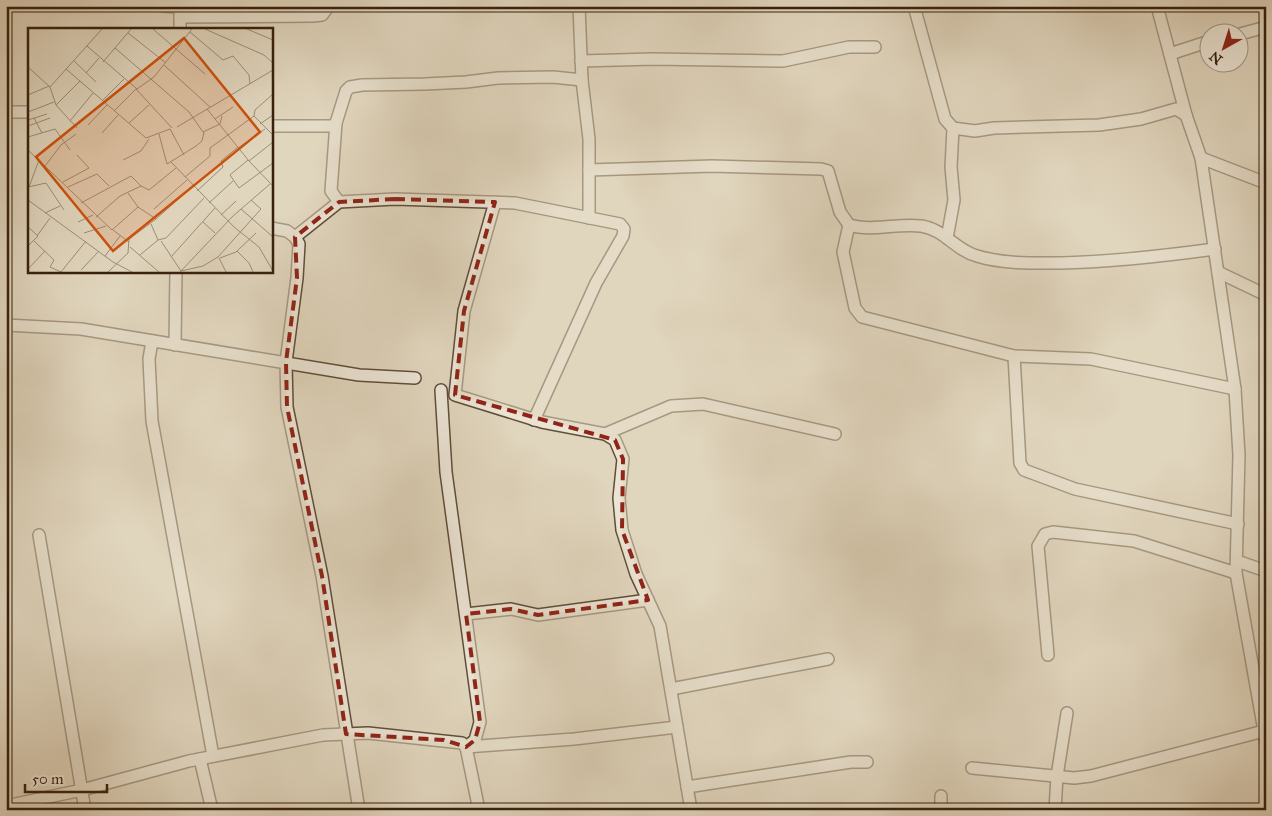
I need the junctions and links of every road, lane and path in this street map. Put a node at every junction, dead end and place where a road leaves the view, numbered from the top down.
1 (162, 6) edge
2 (329, 6) edge
3 (579, 6) edge
4 (914, 6) edge
5 (1157, 6) edge
6 (180, 15) edge
7 (1266, 27) edge
8 (1250, 31) edge
9 (1200, 45) edge
10 (875, 47) dead end
11 (1170, 54) junction
12 (581, 61) junction
13 (582, 80) junction
14 (6, 112) edge
15 (28, 112) edge
16 (1186, 115) junction
17 (336, 123) junction
18 (272, 126) edge
19 (953, 128) junction
20 (1201, 158) junction
21 (589, 170) junction
22 (1266, 184) edge
23 (339, 202) junction
24 (495, 202) junction
25 (589, 218) junction
26 (849, 225) junction
27 (272, 228) edge
28 (295, 237) junction
29 (946, 238) junction
30 (1215, 249) junction
31 (176, 272) edge
32 (1218, 272) junction
33 (1266, 295) edge
34 (6, 325) edge
35 (152, 341) junction
36 (175, 345) junction
37 (1014, 356) junction
38 (286, 362) junction
39 (415, 378) dead end
40 (1235, 389) junction
41 (440, 390) dead end
42 (534, 420) junction
43 (605, 434) junction
44 (835, 434) dead end
45 (1238, 524) junction
46 (39, 535) dead end
47 (1236, 567) junction
48 (1266, 571) edge
49 (648, 600) junction
50 (466, 614) junction
51 (1048, 655) dead end
52 (828, 659) dead end
53 (671, 688) junction
54 (1067, 713) dead end
55 (677, 727) junction
56 (346, 734) junction
57 (1265, 736) edge
58 (466, 747) junction
59 (214, 756) junction
60 (200, 759) junction
61 (867, 762) dead end
62 (972, 768) dead end
63 (1057, 776) junction
64 (687, 787) junction
65 (82, 790) junction
66 (940, 796) dead end
67 (6, 806) edge
68 (85, 810) edge
69 (212, 810) edge
70 (359, 810) edge
71 (479, 810) edge
72 (690, 810) edge
73 (941, 810) edge
74 (1055, 810) edge

1 - 6 street
2 - 6 street
3 - 12 street
4 - 19 street
5 - 11 street
7 - 8 street
9 - 11 street
10 - 12 street
11 - 16 street
12 - 13 street
13 - 17 street
13 - 21 street
14 - 15 street
16 - 19 street
16 - 20 street
17 - 18 street
17 - 23 street
19 - 29 street
20 - 22 street
20 - 30 street
21 - 25 street
21 - 26 street
23 - 24 street
23 - 28 street
24 - 25 street
24 - 42 street
25 - 42 street
26 - 29 street
26 - 37 street
27 - 28 street
28 - 38 street
29 - 30 street
30 - 32 street
31 - 36 street
32 - 33 street
32 - 40 street
34 - 35 street
35 - 36 street
35 - 59 street
36 - 38 street
37 - 40 street
37 - 45 street
38 - 39 street
38 - 56 street
40 - 45 street
41 - 50 street
42 - 43 street
43 - 44 street
43 - 49 street
45 - 47 street
46 - 65 street
47 - 48 street
47 - 51 street
47 - 57 street
49 - 50 street
49 - 53 street
50 - 58 street
52 - 53 street
53 - 55 street
54 - 63 street
55 - 58 street
55 - 64 street
56 - 58 street
56 - 59 street
56 - 70 street
57 - 63 street
58 - 71 street
59 - 60 street
60 - 65 street
60 - 69 street
61 - 64 street
62 - 63 street
63 - 74 street
64 - 72 street
65 - 67 street
65 - 68 street
66 - 73 street

